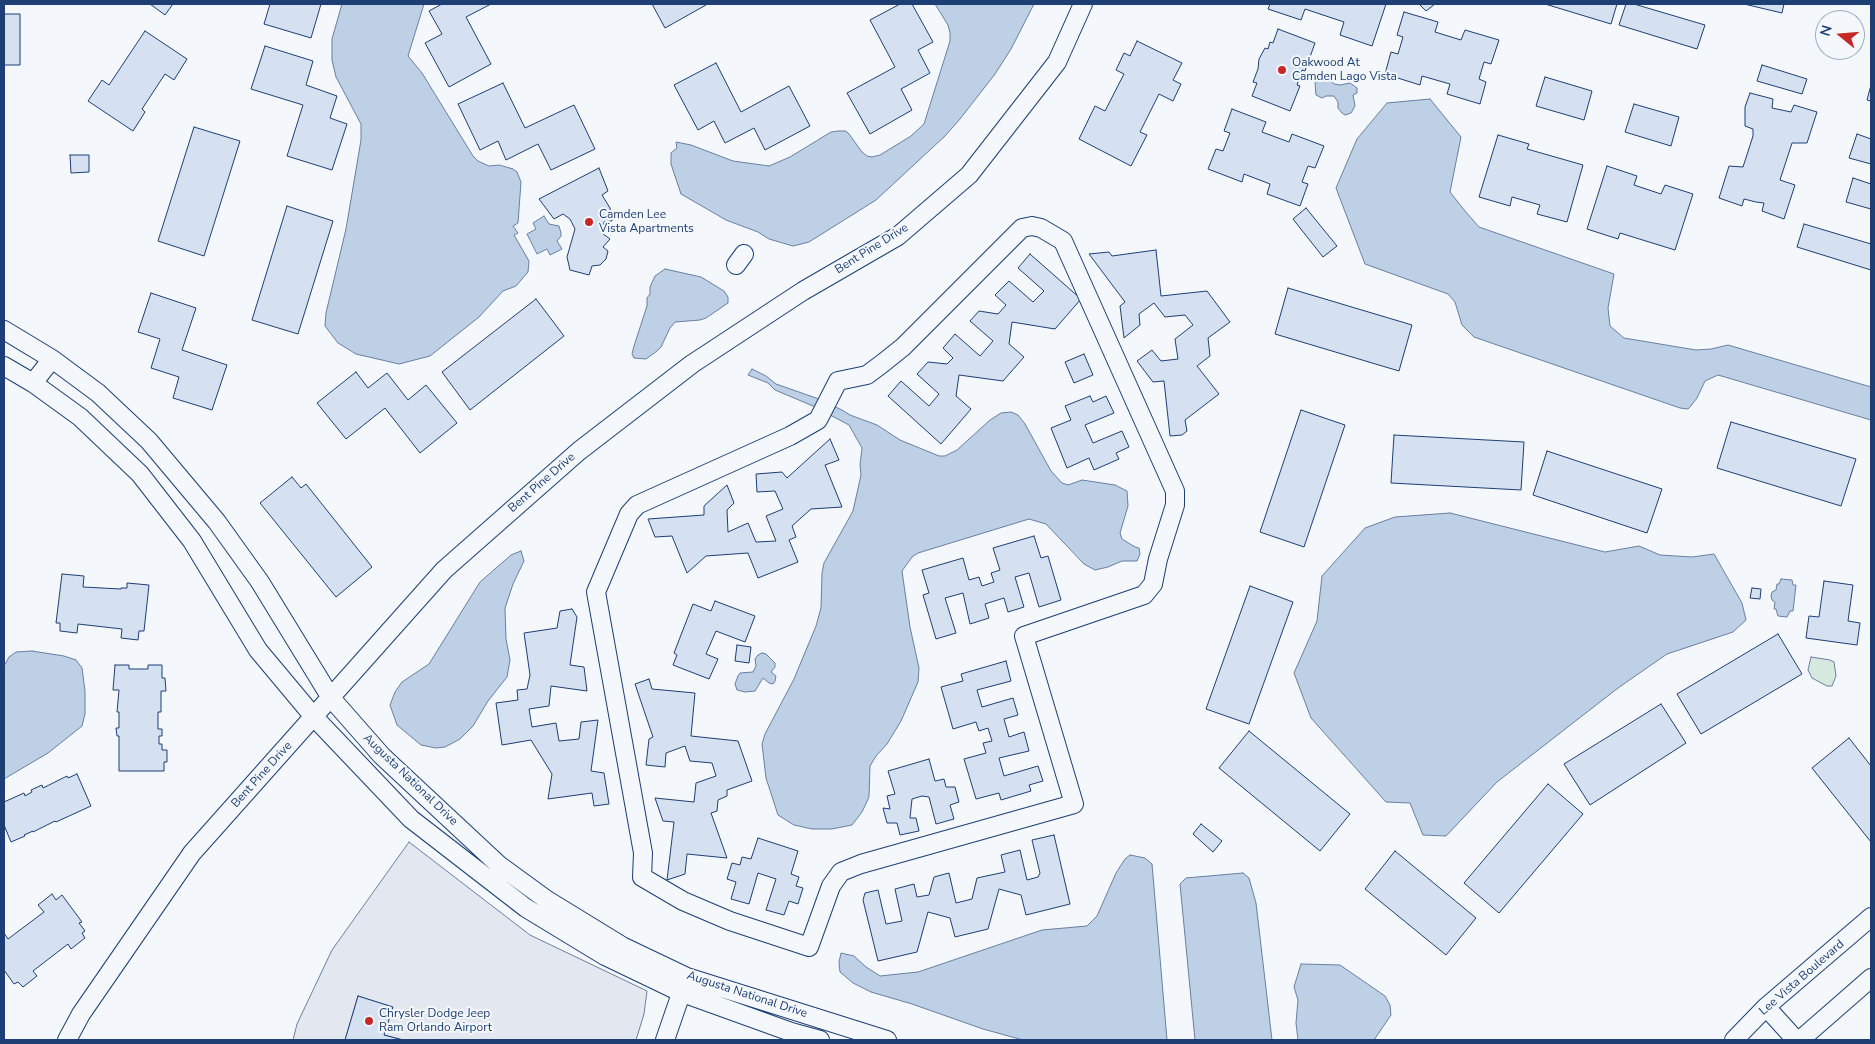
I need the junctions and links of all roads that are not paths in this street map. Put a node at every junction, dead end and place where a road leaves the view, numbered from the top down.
1 (1083, 4) edge
2 (4, 330) edge
3 (52, 359) junction
4 (4, 366) edge
5 (33, 383) junction
6 (831, 395) joint
7 (331, 698) junction
8 (314, 717) junction
9 (1871, 917) edge
10 (1871, 978) edge
11 (684, 984) junction
12 (1766, 1008) junction
13 (67, 1040) edge
14 (665, 1040) edge
15 (820, 1040) edge
16 (887, 1040) edge
17 (1734, 1040) edge
18 (1798, 1040) edge

1 - 7 street, Bent Pine Drive
2 - 3 street, Augusta National Drive
3 - 5 street
3 - 7 street, Augusta National Drive
4 - 5 street, Augusta National Drive
5 - 8 street, Augusta National Drive
6 - 6 street
7 - 8 street, Bent Pine Drive
7 - 11 street, Augusta National Drive
8 - 11 street, Augusta National Drive
8 - 13 street, Bent Pine Drive
9 - 12 street, Lee Vista Boulevard
10 - 18 street
11 - 14 street
11 - 15 street, Augusta National Drive
11 - 16 street, Augusta National Drive
12 - 17 street, Lee Vista Boulevard
12 - 18 street

